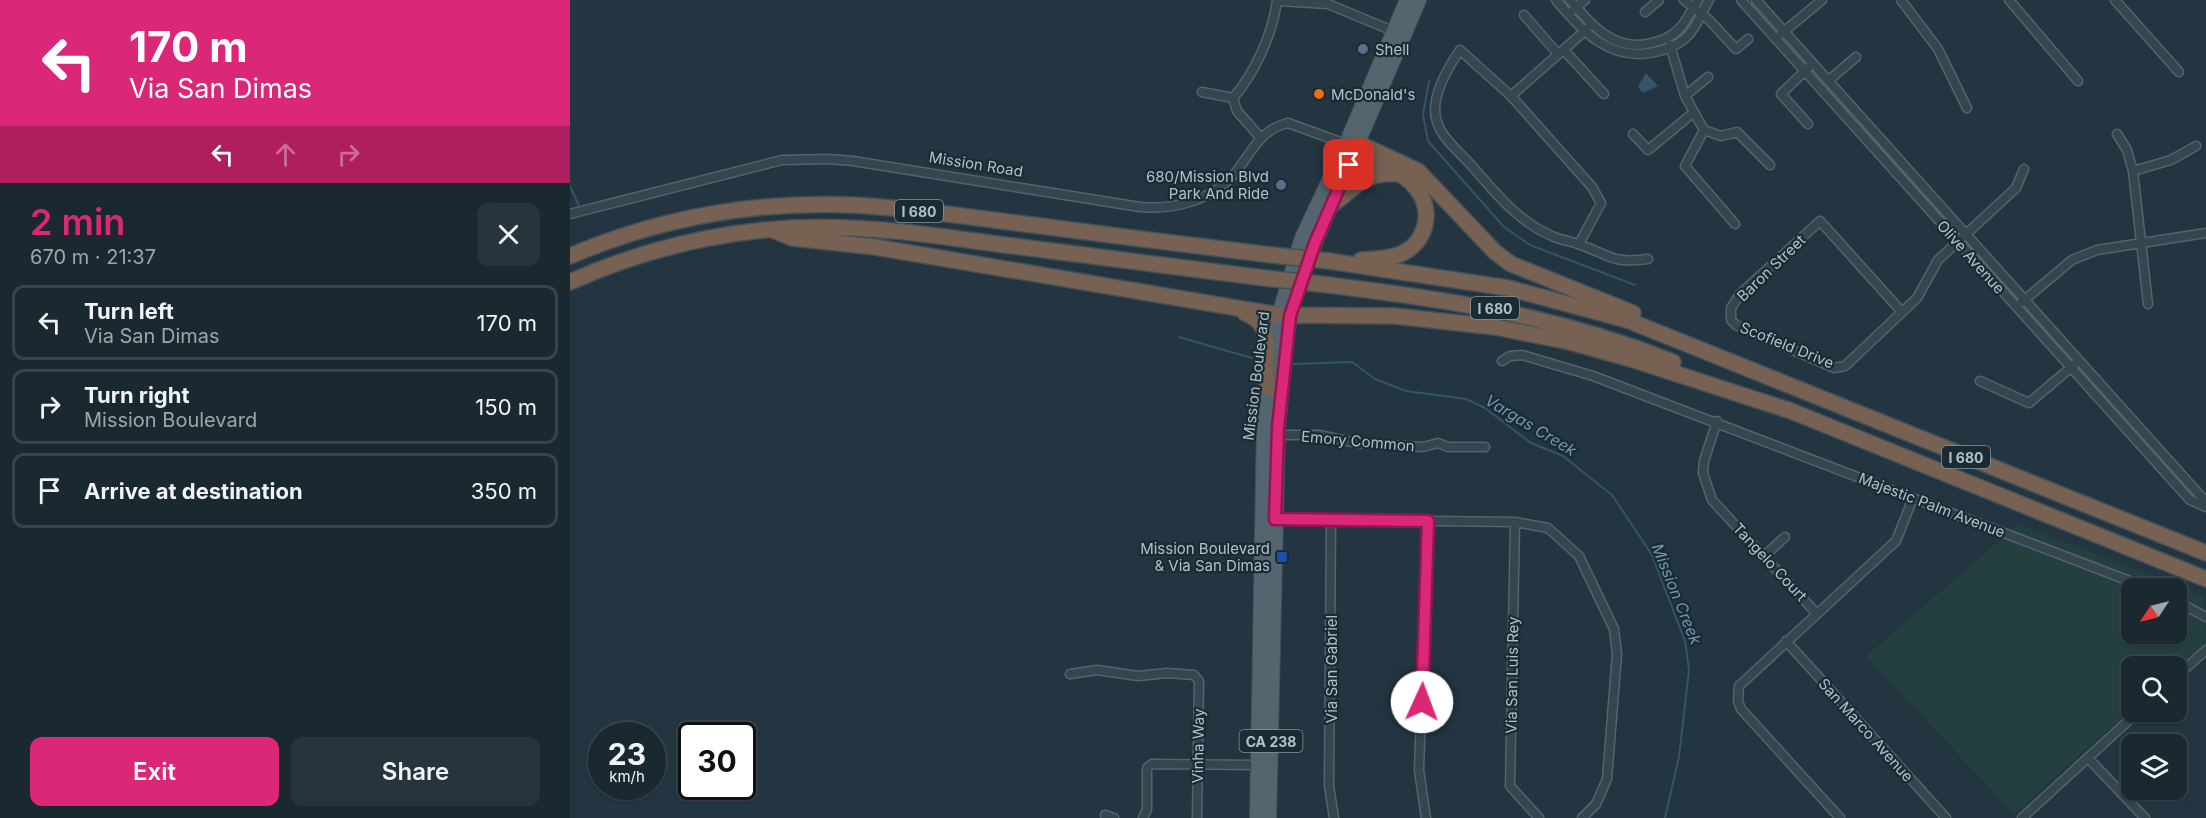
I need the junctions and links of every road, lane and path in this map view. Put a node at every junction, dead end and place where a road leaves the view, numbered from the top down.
1 (1277, 0) edge
2 (1407, 0) edge
3 (1419, 0) edge
4 (1556, 0) edge
5 (1569, 0) edge
6 (1585, 0) edge
7 (1659, 0) edge
8 (1684, 0) edge
9 (1709, 0) edge
10 (1741, 0) edge
11 (1755, 0) edge
12 (1822, 0) edge
13 (1901, 0) edge
14 (2009, 0) edge
15 (2115, 0) edge
16 (1697, 7) edge
17 (1576, 8) junction
18 (1645, 12) dead end
19 (1524, 15) dead end
20 (1569, 15) junction
21 (1587, 28) junction
22 (1393, 31) junction
23 (1784, 32) junction
24 (1667, 38) junction
25 (1775, 38) junction
26 (1748, 39) dead end
27 (1671, 49) junction
28 (1561, 52) junction
29 (1856, 57) dead end
30 (1813, 64) junction
31 (1805, 71) junction
32 (2179, 72) dead end
33 (1708, 77) dead end
34 (1828, 81) junction
35 (2078, 81) dead end
36 (1202, 92) dead end
37 (1604, 94) dead end
38 (1511, 96) junction
39 (1685, 96) junction
40 (1233, 98) junction
41 (1967, 108) dead end
42 (1693, 113) junction
43 (1808, 124) dead end
44 (1704, 130) junction
45 (1634, 134) dead end
46 (2117, 134) dead end
47 (1260, 137) junction
48 (1353, 146) junction
49 (2196, 146) dead end
50 (1770, 165) dead end
51 (2024, 169) dead end
52 (2133, 171) junction
53 (1400, 174) junction
54 (1331, 205) junction
55 (570, 214) edge
56 (1735, 224) dead end
57 (773, 230) junction
58 (2206, 233) edge
59 (1964, 234) junction
60 (1956, 241) junction
61 (2143, 243) junction
62 (1579, 244) junction
63 (570, 256) edge
64 (1647, 259) dead end
65 (1329, 261) junction
66 (570, 282) edge
67 (2024, 300) junction
68 (2148, 304) dead end
69 (1228, 307) junction
70 (2017, 307) junction
71 (1902, 312) junction
72 (1285, 316) junction
73 (1731, 320) joint
74 (1727, 359) junction
75 (1502, 361) dead end
76 (2078, 361) junction
77 (2071, 368) junction
78 (1980, 381) dead end
79 (1269, 388) junction
80 (1794, 412) junction
81 (1717, 421) junction
82 (1278, 435) junction
83 (1485, 447) dead end
84 (1913, 498) junction
85 (2206, 502) edge
86 (2206, 507) edge
87 (1269, 519) junction
88 (1331, 520) junction
89 (1428, 521) junction
90 (1515, 522) junction
91 (1785, 537) dead end
92 (2206, 553) edge
93 (1764, 556) junction
94 (2122, 578) edge
95 (2206, 579) edge
96 (2187, 608) edge
97 (1817, 614) junction
98 (2206, 617) edge
99 (1786, 641) junction
100 (2206, 650) edge
101 (2187, 667) edge
102 (1070, 674) dead end
103 (2127, 722) edge
104 (2088, 758) junction
105 (1197, 765) junction
106 (1258, 765) junction
107 (1143, 818) edge
108 (1197, 818) edge
109 (1257, 818) edge
110 (1269, 818) edge
111 (1334, 818) edge
112 (1426, 818) edge
113 (1539, 818) edge
114 (1582, 818) edge
115 (1839, 818) edge
116 (1946, 818) edge
117 (2022, 818) edge
118 (2145, 818) edge

1 - 22 street
1 - 40 street
2 - 22 main road, Mission Boulevard
3 - 48 main road, Mission Boulevard
4 - 20 street
5 - 17 street
6 - 17 street
7 - 18 street
8 - 16 street
9 - 16 street
10 - 25 street, Olive Avenue
11 - 23 street, Olive Avenue
12 - 23 street
13 - 41 street
14 - 35 street
15 - 32 street
16 - 24 street
16 - 26 street
16 - 27 street
17 - 20 street
17 - 21 street
19 - 28 street
20 - 21 street
21 - 24 street
21 - 27 street
21 - 28 street
22 - 48 main road, Mission Boulevard
23 - 25 street
23 - 30 street, Olive Avenue
24 - 27 street
25 - 31 street, Olive Avenue
27 - 39 street
28 - 37 street
28 - 38 street
29 - 34 street
30 - 31 street
30 - 34 street, Olive Avenue
31 - 43 street
31 - 60 street, Olive Avenue
33 - 39 street
34 - 59 street, Olive Avenue
36 - 40 street
38 - 62 street
38 - 62 street
39 - 42 street
40 - 47 street
42 - 44 street
42 - 45 street
44 - 50 street
44 - 56 street
46 - 52 street
47 - 48 street, Mission Road
47 - 55 street, Mission Road
48 - 53 highway
48 - 54 main road, Mission Boulevard / CA 238
48 - 72 main road, Mission Boulevard / CA 238
48 - 74 highway
49 - 52 street
51 - 59 street, Scofield Drive
52 - 61 street
53 - 54 highway
53 - 65 highway
54 - 72 main road, Mission Boulevard / CA 238
57 - 66 highway, I 680
57 - 69 highway
57 - 80 highway, I 680, bridge
58 - 61 street
59 - 60 street, Scofield Drive
59 - 67 street, Olive Avenue
60 - 70 street, Olive Avenue
60 - 71 street, Scofield Drive
61 - 67 street
61 - 68 street
62 - 64 street
63 - 65 highway, I 680, bridge
65 - 74 highway, I 680
67 - 70 street
67 - 76 street, Olive Avenue
69 - 72 highway
69 - 79 highway
70 - 77 street, Olive Avenue
71 - 73 street, Scofield Drive
71 - 73 street, Baron Street
72 - 79 main road, Mission Boulevard / CA 238
72 - 80 highway
72 - 82 main road, Mission Boulevard / CA 238
74 - 92 highway, I 680
75 - 81 street, Majestic Palm Avenue
76 - 77 street
76 - 85 street, Olive Avenue
77 - 78 street
77 - 86 street, Olive Avenue
79 - 87 main road, Mission Boulevard / CA 238
80 - 95 highway, I 680
81 - 84 street, Majestic Palm Avenue
81 - 93 street, Tangelo Court
82 - 83 street, Emory Common
82 - 87 main road, Mission Boulevard / CA 238
84 - 94 street, Majestic Palm Avenue
84 - 97 street
87 - 88 street
87 - 106 main road, Mission Boulevard / CA 238
87 - 110 main road, Mission Boulevard / CA 238
88 - 89 street
88 - 111 street, Via San Gabriel
89 - 90 street
89 - 112 street
90 - 113 street, Via San Luis Rey
90 - 114 street
91 - 93 street
93 - 97 street, Tangelo Court
96 - 98 street
97 - 99 street, Tangelo Court
99 - 115 street, Tangelo Court
99 - 116 street, San Marco Avenue
100 - 101 street
102 - 105 street, Vinha Way
103 - 104 street
104 - 117 street
104 - 118 street
105 - 106 street
105 - 107 street
105 - 108 street, Vinha Way
106 - 109 main road, Mission Boulevard / CA 238

